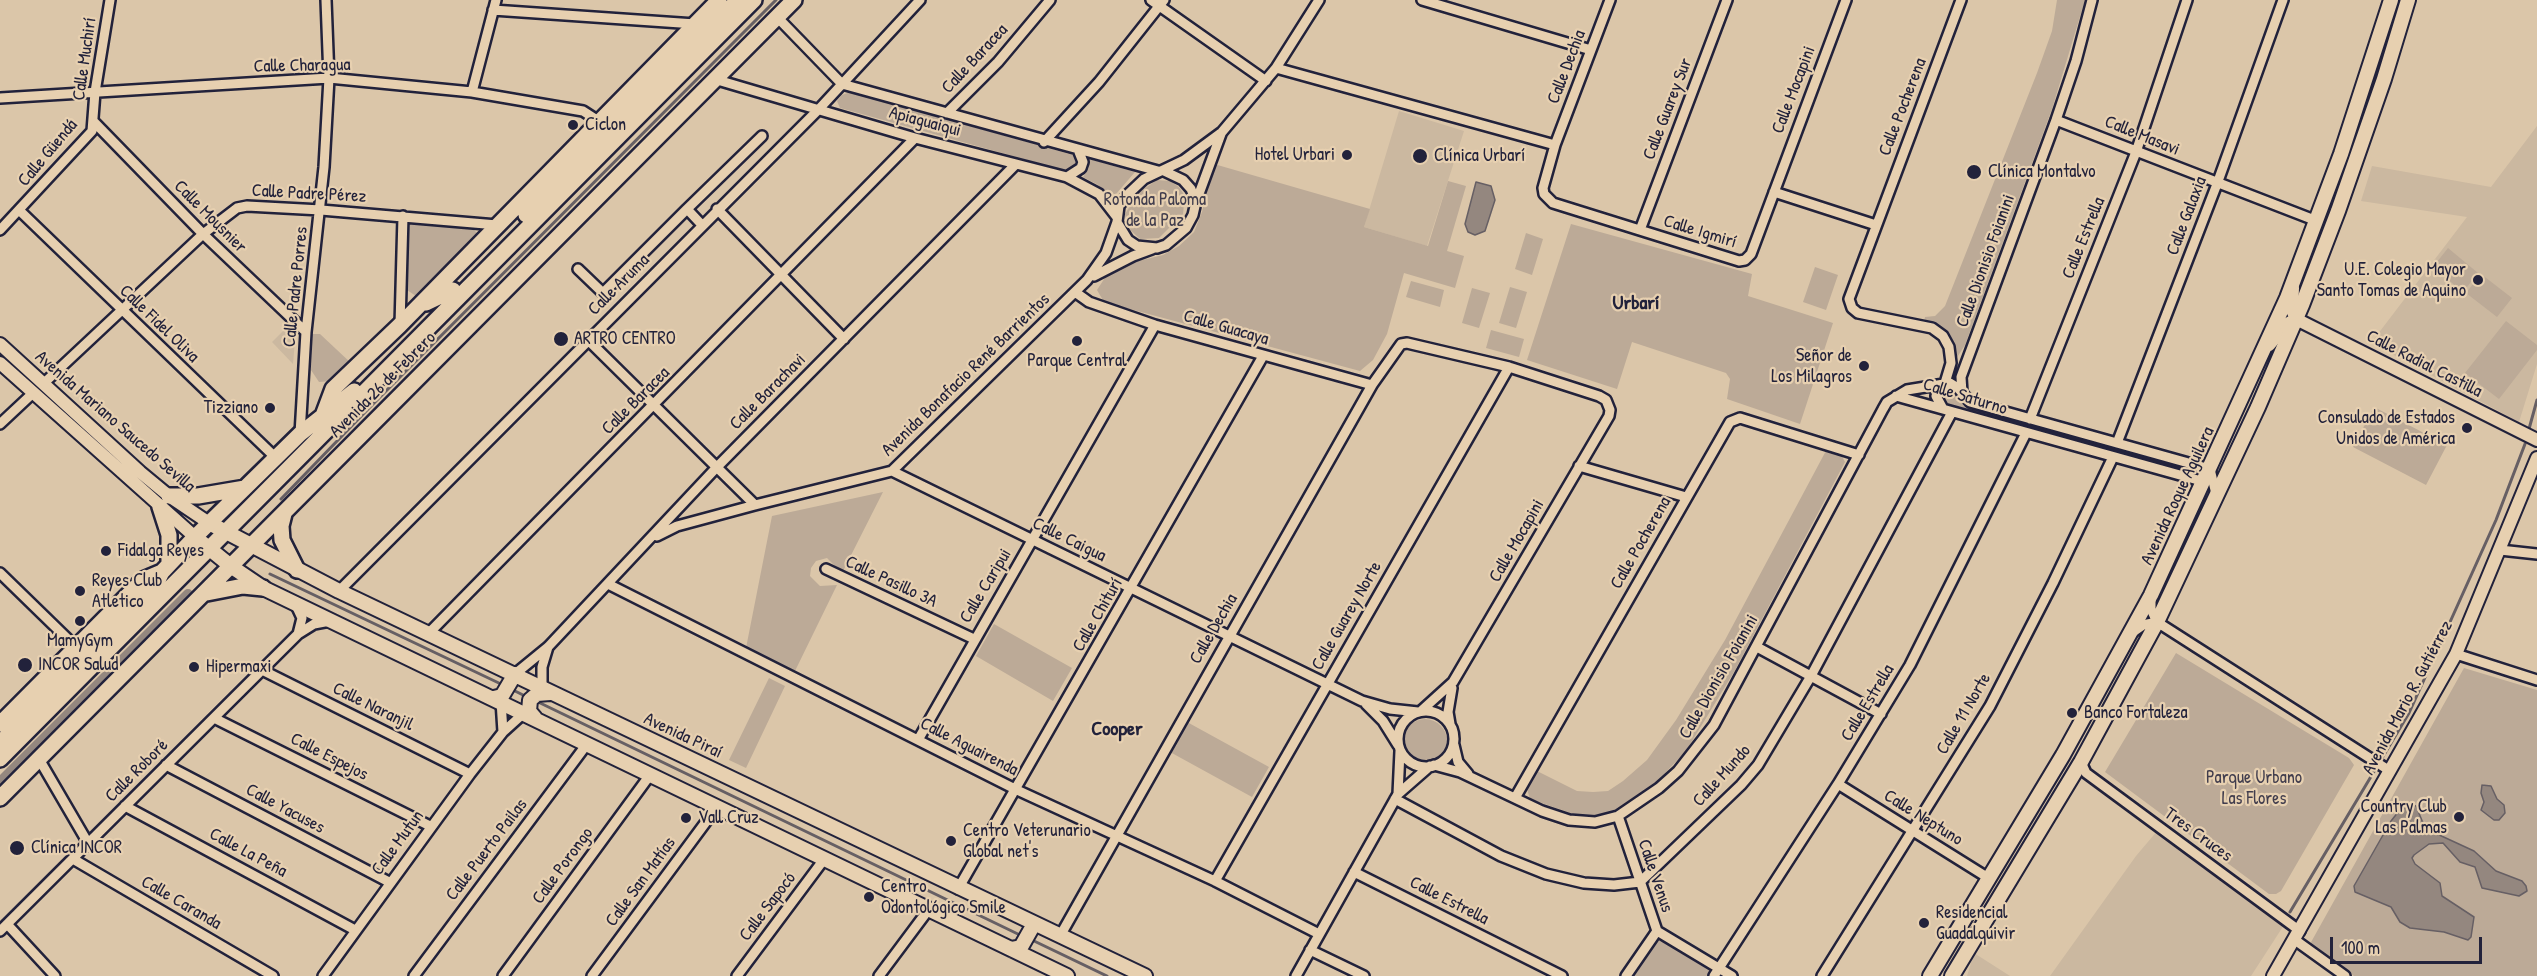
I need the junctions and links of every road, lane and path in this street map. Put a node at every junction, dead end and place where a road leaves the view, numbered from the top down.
1 (110, 0) edge
2 (326, 0) edge
3 (719, 0) edge
4 (738, 0) edge
5 (754, 0) edge
6 (794, 0) edge
7 (920, 0) edge
8 (1050, 0) edge
9 (1151, 0) edge
10 (1319, 0) edge
11 (1422, 0) edge
12 (1610, 0) edge
13 (1727, 0) edge
14 (1846, 0) edge
15 (1961, 0) edge
16 (2092, 0) edge
17 (2187, 0) edge
18 (2283, 0) edge
19 (2391, 0) edge
20 (2408, 0) edge
21 (1162, 3) edge
22 (495, 5) edge
23 (777, 17) junction
24 (695, 24) junction
25 (2382, 28) junction
26 (1591, 50) junction
27 (687, 51) junction
28 (1276, 68) junction
29 (651, 69) junction
30 (329, 78) junction
31 (714, 79) junction
32 (2384, 79) junction
33 (1266, 81) junction
34 (842, 84) junction
35 (95, 92) junction
36 (472, 92) junction
37 (0, 98) edge
38 (819, 109) junction
39 (947, 113) junction
40 (2056, 120) junction
41 (94, 122) junction
42 (600, 122) junction
43 (1222, 132) junction
44 (762, 136) dead end
45 (915, 138) junction
46 (1044, 142) junction
47 (1555, 145) junction
48 (1079, 152) junction
49 (2136, 152) junction
50 (2341, 154) junction
51 (1016, 164) junction
52 (1162, 172) junction
53 (1066, 177) junction
54 (2217, 184) junction
55 (1773, 192) junction
56 (1196, 202) junction
57 (687, 209) junction
58 (321, 210) junction
59 (717, 210) junction
60 (2338, 211) junction
61 (20, 212) junction
62 (403, 216) junction
63 (1116, 219) junction
64 (2317, 221) junction
65 (496, 225) junction
66 (702, 225) junction
67 (1876, 225) junction
68 (0, 230) edge
69 (1640, 230) junction
70 (203, 234) junction
71 (1157, 248) junction
72 (579, 269) dead end
73 (782, 276) junction
74 (1087, 280) junction
75 (2294, 282) junction
76 (453, 290) junction
77 (1075, 292) junction
78 (416, 308) junction
79 (121, 311) junction
80 (2296, 319) junction
81 (400, 325) junction
82 (1155, 325) junction
83 (306, 332) junction
84 (844, 339) junction
85 (588, 340) junction
86 (0, 344) edge
87 (2264, 351) junction
88 (1263, 356) junction
89 (1967, 361) junction
90 (0, 363) edge
91 (1951, 363) junction
92 (1509, 367) junction
93 (1945, 383) junction
94 (43, 384) junction
95 (1372, 385) junction
96 (32, 394) junction
97 (1963, 395) junction
98 (1896, 396) junction
99 (655, 406) junction
100 (1948, 411) junction
101 (324, 412) junction
102 (2030, 419) junction
103 (0, 424) edge
104 (2026, 433) junction
105 (300, 434) junction
106 (2536, 440) edge
107 (2117, 443) junction
108 (1859, 455) junction
109 (2112, 457) junction
110 (276, 458) junction
111 (2537, 458) edge
112 (2231, 464) junction
113 (1579, 466) junction
114 (717, 467) junction
115 (892, 471) junction
116 (2209, 477) junction
117 (245, 488) junction
118 (1686, 497) junction
119 (2214, 501) junction
120 (164, 502) junction
121 (755, 505) junction
122 (285, 513) junction
123 (209, 523) junction
124 (225, 533) junction
125 (195, 537) junction
126 (652, 538) junction
127 (1032, 540) junction
128 (251, 547) junction
129 (210, 549) junction
130 (2500, 550) junction
131 (2537, 554) edge
132 (232, 567) junction
133 (166, 568) junction
134 (826, 569) dead end
135 (297, 570) junction
136 (0, 573) edge
137 (608, 584) junction
138 (263, 588) junction
139 (1132, 590) junction
140 (339, 591) junction
141 (201, 595) junction
142 (2151, 595) junction
143 (295, 603) junction
144 (332, 621) junction
145 (2157, 622) junction
146 (2133, 632) junction
147 (298, 634) junction
148 (428, 634) junction
149 (1230, 635) junction
150 (974, 639) junction
151 (76, 647) junction
152 (548, 647) junction
153 (1757, 647) junction
154 (2456, 654) junction
155 (500, 668) junction
156 (262, 670) junction
157 (514, 674) junction
158 (1811, 676) junction
159 (2537, 680) edge
160 (1454, 682) junction
161 (1327, 684) junction
162 (546, 691) junction
163 (498, 700) junction
164 (1362, 701) junction
165 (1420, 712) junction
166 (1881, 714) junction
167 (530, 716) junction
168 (214, 717) junction
169 (0, 724) edge
170 (1451, 727) junction
171 (502, 732) junction
172 (918, 740) junction
173 (1453, 741) junction
174 (0, 744) edge
175 (587, 744) junction
176 (1399, 748) junction
177 (0, 759) edge
178 (39, 759) junction
179 (2081, 762) junction
180 (166, 765) junction
181 (1432, 766) junction
182 (2387, 769) junction
183 (470, 774) junction
184 (650, 775) junction
185 (1472, 778) junction
186 (1838, 784) junction
187 (1017, 790) junction
188 (1396, 796) junction
189 (0, 798) edge
190 (1515, 798) junction
191 (125, 806) junction
192 (717, 807) junction
193 (1618, 816) junction
194 (430, 826) junction
195 (1913, 831) junction
196 (1115, 836) junction
197 (88, 843) junction
198 (825, 858) junction
199 (73, 859) junction
200 (1354, 872) junction
201 (1990, 879) junction
202 (1215, 881) junction
203 (389, 882) junction
204 (1640, 882) junction
205 (958, 889) junction
206 (929, 909) junction
207 (8, 924) junction
208 (355, 930) junction
209 (0, 931) edge
210 (1657, 932) junction
211 (1030, 933) junction
212 (1319, 934) junction
213 (2298, 935) junction
214 (1060, 936) junction
215 (1011, 949) junction
216 (1310, 950) junction
217 (1717, 972) edge
218 (55, 976) edge
219 (273, 976) edge
220 (323, 976) edge
221 (414, 976) edge
222 (503, 976) edge
223 (592, 976) edge
224 (737, 976) edge
225 (879, 976) edge
226 (1067, 976) edge
227 (1145, 976) edge
228 (1296, 976) edge
229 (1364, 976) edge
230 (1562, 976) edge
231 (1626, 976) edge
232 (1732, 976) edge
233 (1822, 976) edge
234 (1930, 976) edge
235 (1952, 976) edge
236 (2273, 976) edge
237 (2345, 976) edge

1 - 35 street, Calle Muchirí
2 - 30 street, Calle Padre Porres
3 - 24 main road, Avenida 26 de Febrero
4 - 27 main road, Avenida 26 de Febrero
5 - 124 main road, Avenida 26 de Febrero
6 - 23 main road, Avenida 26 de Febrero
7 - 34 street, Calle Aruma
8 - 39 street, Calle Baracea
9 - 21 street
10 - 28 street
11 - 26 street
12 - 26 street, Calle Dechia
13 - 69 street, Calle Guarey Sur
14 - 55 street, Calle Mocapini
15 - 67 street, Calle Pocherena
16 - 40 street, Calle Dionisio Foianini
17 - 49 street, Calle Estrella
18 - 54 street, Calle Galaxia
19 - 25 main road, Avenida Roque Aguilera
20 - 32 main road, Avenida Roque Aguilera
21 - 33 street
21 - 46 street
22 - 24 street
22 - 36 street
23 - 31 main road, Avenida 26 de Febrero
23 - 34 street
24 - 29 main road, Avenida 26 de Febrero
25 - 32 main road
25 - 50 main road, Avenida Roque Aguilera
26 - 47 street, Calle Dechia
27 - 29 main road
27 - 76 main road, Avenida 26 de Febrero
28 - 33 street
28 - 47 street
29 - 42 main road, Avenida 26 de Febrero
30 - 35 street, Calle Charagua
30 - 36 street, Calle Charagua
30 - 58 street, Calle Padre Porres
31 - 38 street, Apiaguaiqui
31 - 122 main road, Avenida 26 de Febrero
32 - 60 main road, Avenida Roque Aguilera
33 - 43 street
34 - 38 street, Calle Aruma
34 - 39 street, Apiaguaiqui
35 - 37 street, Calle Charagua
35 - 41 street, Calle Muchirí
36 - 42 street, Calle Charagua
38 - 45 street, Apiaguaiqui
38 - 59 street, Calle Aruma
39 - 46 street, Apiaguaiqui
40 - 49 street, Calle Masavi
40 - 89 street, Calle Dionisio Foianini
41 - 61 street, Calle Güendá
41 - 70 street, Calle Mousnier
42 - 65 main road, Avenida 26 de Febrero
43 - 52 street
43 - 56 street
44 - 57 street
45 - 51 street, Apiaguaiqui
45 - 73 street, Calle Baracea
46 - 48 street, Apiaguaiqui
47 - 69 street, Calle Igmirí
48 - 52 street, Apiaguaiqui
48 - 53 street
49 - 54 street, Calle Masavi
49 - 102 street, Calle Estrella
50 - 60 main road
50 - 64 main road, Avenida Roque Aguilera
51 - 53 street, Apiaguaiqui
51 - 84 street, Calle Barachavi
52 - 56 street
52 - 63 street
53 - 63 street, Apiaguaiqui
54 - 64 street, Calle Masavi
54 - 107 street, Calle Galaxia
55 - 67 street
55 - 69 street, Calle Igmirí
56 - 71 street
57 - 66 street
57 - 72 street
58 - 62 street, Calle Padre Pérez
58 - 70 street, Calle Padre Pérez
58 - 83 street, Calle Padre Porres
59 - 66 street, Calle Aruma
59 - 73 street
60 - 80 main road, Avenida Roque Aguilera
61 - 68 street, Calle Güendá
61 - 79 street, Calle Fidel Oliva
62 - 65 street, Calle Padre Pérez
62 - 81 street
63 - 71 street
63 - 74 street, Avenida Bonafacio René Barrientos
64 - 75 main road, Avenida Roque Aguilera
65 - 78 main road, Avenida 26 de Febrero
66 - 85 street, Calle Aruma
67 - 91 street
70 - 79 street, Calle Padre Pérez
70 - 83 street, Calle Mousnier
71 - 74 street, Avenida Bonafacio René Barrientos
73 - 84 street
73 - 99 street, Calle Baracea
74 - 77 street, Avenida Bonafacio René Barrientos
75 - 80 street
75 - 87 main road, Avenida Roque Aguilera
76 - 78 main road
76 - 101 main road, Avenida 26 de Febrero
77 - 82 street, Calle Guacaya
77 - 115 street, Avenida Bonafacio René Barrientos
78 - 81 main road, Avenida 26 de Febrero
79 - 94 street, Calle Padre Pérez
79 - 110 street, Calle Fidel Oliva
80 - 87 street
80 - 106 street, Calle Radial Castilla
80 - 112 main road, Avenida Roque Aguilera
81 - 101 main road, Avenida 26 de Febrero
82 - 88 street, Calle Guacaya
82 - 127 street, Calle Caripui
83 - 105 street, Calle Padre Porres
84 - 114 street, Calle Barachavi
85 - 99 street
85 - 140 street, Calle Aruma
86 - 94 street, Avenida Mariano Saucedo Sevilla
87 - 116 main road, Avenida Roque Aguilera
88 - 95 street, Calle Guacaya
88 - 139 street, Calle Chiturí
89 - 91 street
89 - 93 street, Calle Dionisio Foianini
89 - 97 street, Calle Dionisio Foianini
90 - 96 street, Avenida Mariano Saucedo Sevilla
91 - 93 street
92 - 95 street, Calle Dechia
92 - 113 street, Calle Mocapini
92 - 161 street, Calle Guarey Norte
93 - 97 street, Calle Saturno
93 - 98 street, Calle Saturno
93 - 100 street
94 - 120 street, Avenida Mariano Saucedo Sevilla
95 - 149 street, Calle Dechia
96 - 103 street
96 - 120 street, Avenida Mariano Saucedo Sevilla
97 - 102 street, Calle Saturno
98 - 100 street, Calle Saturno
98 - 108 street, Calle Dionisio Foianini
99 - 114 street
99 - 148 street, Calle Baracea
100 - 104 street, Calle Saturno
100 - 158 street, Calle Mundo
101 - 105 main road, Avenida 26 de Febrero
102 - 107 street, Calle Saturno
104 - 109 street, Calle Saturno
104 - 166 street, Calle Estrella
105 - 110 main road, Avenida 26 de Febrero
107 - 116 street, Calle Saturno
108 - 118 street, Calle Pocherena
108 - 153 street, Calle Dionisio Foianini
109 - 116 street, Calle Saturno
109 - 195 street, Calle 11 Norte
110 - 117 main road, Avenida 26 de Febrero
111 - 130 street, Avenida Mario R. Gutiérrez
112 - 116 street
112 - 119 main road, Avenida Roque Aguilera
113 - 118 street
113 - 160 street, Calle Mocapini
114 - 121 street
114 - 126 street, Calle Barachavi
115 - 121 street, Avenida Bonafacio René Barrientos
115 - 127 street, Calle Caigua
116 - 119 street
116 - 142 main road, Avenida Roque Aguilera
117 - 120 main road
117 - 123 main road, Avenida 26 de Febrero
118 - 190 street, Calle Pocherena
119 - 145 main road, Avenida Roque Aguilera
120 - 123 street, Avenida Mariano Saucedo Sevilla
120 - 125 street, Avenida Mariano Saucedo Sevilla
120 - 133 main road
121 - 126 street, Avenida Bonafacio René Barrientos
122 - 128 main road, Avenida 26 de Febrero
122 - 135 main road
123 - 124 main road, Avenida Piraí
123 - 125 main road, Avenida 26 de Febrero
124 - 128 main road, Avenida Piraí
124 - 129 main road, Avenida 26 de Febrero
125 - 129 main road
125 - 133 main road, Avenida 26 de Febrero
126 - 137 street, Calle Barachavi
127 - 139 street, Calle Caigua
127 - 150 street, Calle Caripui
128 - 132 main road, Avenida 26 de Febrero
128 - 135 main road, Avenida Piraí
129 - 132 main road
129 - 177 main road, Avenida 26 de Febrero
130 - 131 street
130 - 154 street, Avenida Mario R. Gutiérrez
132 - 138 main road
132 - 141 main road, Avenida 26 de Febrero
133 - 151 main road, Avenida 26 de Febrero
133 - 174 main road, Avenida 26 de Febrero
134 - 150 street, Calle Pasillo 3A
135 - 140 main road, Avenida Piraí
136 - 151 street
137 - 152 street, Calle Barachavi
137 - 172 street, Calle Aguairenda
138 - 141 main road
138 - 143 main road
139 - 149 street, Calle Caigua
139 - 187 street, Calle Chiturí
140 - 148 main road, Avenida Piraí
141 - 178 main road, Avenida 26 de Febrero
142 - 145 street
142 - 146 main road, Avenida Roque Aguilera
143 - 144 main road
143 - 147 street
144 - 147 street, Calle Roboré
144 - 163 main road
145 - 146 street
145 - 179 main road, Avenida Roque Aguilera
145 - 182 street
146 - 201 main road, Avenida Roque Aguilera
147 - 156 street, Calle Roboré
148 - 155 main road, Avenida Piraí
149 - 161 street, Calle Caigua
149 - 196 street, Calle Dechia
150 - 172 street, Calle Caripui
151 - 169 main road, Avenida 26 de Febrero
152 - 155 street, Calle Barachavi
152 - 157 street, Calle Barachavi
152 - 162 street
153 - 158 street
153 - 193 street, Calle Dionisio Foianini
154 - 159 street
154 - 182 street, Avenida Mario R. Gutiérrez
155 - 157 main road, Avenida Piraí
156 - 168 street, Calle Roboré
156 - 183 street, Calle Naranjil
157 - 162 main road, Avenida Piraí
157 - 163 main road
158 - 166 street
158 - 204 street, Calle Mundo
160 - 165 street, Calle Mocapini
160 - 170 street, Calle Mocapini
161 - 164 street, Calle Caigua
161 - 202 street, Calle Guarey Norte
162 - 167 main road
162 - 205 main road, Avenida Piraí
163 - 167 main road
163 - 171 street
164 - 165 street, Calle Caigua
164 - 176 street, Calle Caigua
165 - 170 street
165 - 176 street
166 - 186 street, Calle Estrella
167 - 171 street, Calle Mutun
167 - 175 main road
168 - 180 street, Calle Roboré
168 - 194 street, Calle Espejos
170 - 173 street
171 - 183 street, Calle Mutun
172 - 187 street, Calle Aguairenda
173 - 181 street
173 - 185 street
175 - 184 main road
175 - 221 street, Calle Puerto Pailas
176 - 181 street
176 - 188 street
178 - 189 main road, Avenida 26 de Febrero
178 - 197 street
179 - 213 street, Tres Cruces
179 - 235 main road, Avenida Roque Aguilera
180 - 191 street, Calle Roboré
180 - 203 street, Calle Yacuses
181 - 185 street, Calle Dionisio Foianini
181 - 188 street
182 - 213 street, Avenida Mario R. Gutiérrez
183 - 194 street, Calle Mutun
184 - 192 main road
184 - 222 street, Calle Porongo
185 - 190 street, Calle Dionisio Foianini
186 - 195 street, Calle Neptuno
186 - 217 street, Calle Estrella
187 - 196 street, Calle Aguairenda
187 - 205 street, Calle Chiturí
188 - 200 street
188 - 204 street
190 - 193 street, Calle Dionisio Foianini
191 - 197 street, Calle Roboré
191 - 208 street, Calle La Peña
192 - 198 main road
192 - 223 street, Calle San Matías
193 - 204 street, Calle Venus
194 - 203 street, Calle Mutun
195 - 201 street, Calle Neptuno
195 - 233 street, Calle 11 Norte
196 - 202 street, Calle Aguairenda
196 - 214 street, Calle Dechia
197 - 199 street, Calle Roboré
198 - 206 main road
198 - 224 street, Calle Sapocó
199 - 207 street, Calle Roboré
199 - 219 street, Calle Caranda
200 - 212 street
200 - 230 street, Calle Estrella
201 - 234 main road, Avenida Roque Aguilera
202 - 212 street, Calle Aguairenda
203 - 208 street, Calle Mutun
204 - 210 street, Calle Venus
205 - 211 main road, Avenida Piraí
206 - 215 main road
206 - 225 street
207 - 209 street, Calle Roboré
207 - 218 street
208 - 220 street, Calle Mutun
210 - 217 street, Calle Venus
210 - 231 street
211 - 214 main road, Avenida Piraí
211 - 215 main road
212 - 216 street
213 - 236 street, Avenida Mario R. Gutiérrez
213 - 237 street, Tres Cruces
214 - 227 main road, Avenida Piraí
215 - 226 main road
216 - 228 street
216 - 229 street
217 - 232 street, Calle Venus

